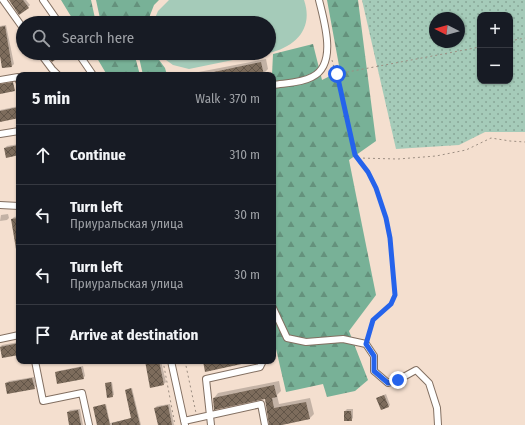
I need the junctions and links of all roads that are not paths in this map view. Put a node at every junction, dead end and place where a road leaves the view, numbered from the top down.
1 (3, 0) edge
2 (43, 0) edge
3 (319, 0) edge
4 (53, 16) edge
5 (16, 18) edge
6 (45, 60) edge
7 (83, 60) edge
8 (54, 72) edge
9 (91, 72) edge
10 (16, 77) edge
11 (0, 80) edge
12 (276, 85) edge
13 (16, 131) edge
14 (0, 134) edge
15 (0, 205) edge
16 (16, 206) edge
17 (276, 314) edge
18 (16, 336) edge
19 (0, 339) edge
20 (36, 364) edge
21 (173, 364) edge
22 (262, 364) edge
23 (209, 415) junction
24 (185, 423) edge
25 (89, 425) edge
26 (211, 425) edge
27 (265, 425) edge
28 (438, 425) edge

1 - 5 street
2 - 4 street
3 - 12 street
6 - 8 street
7 - 9 street
10 - 11 street
13 - 14 street
15 - 16 street
17 - 28 street
18 - 19 street
20 - 25 street
21 - 24 street
22 - 23 street
23 - 24 street
23 - 26 street
23 - 27 street

